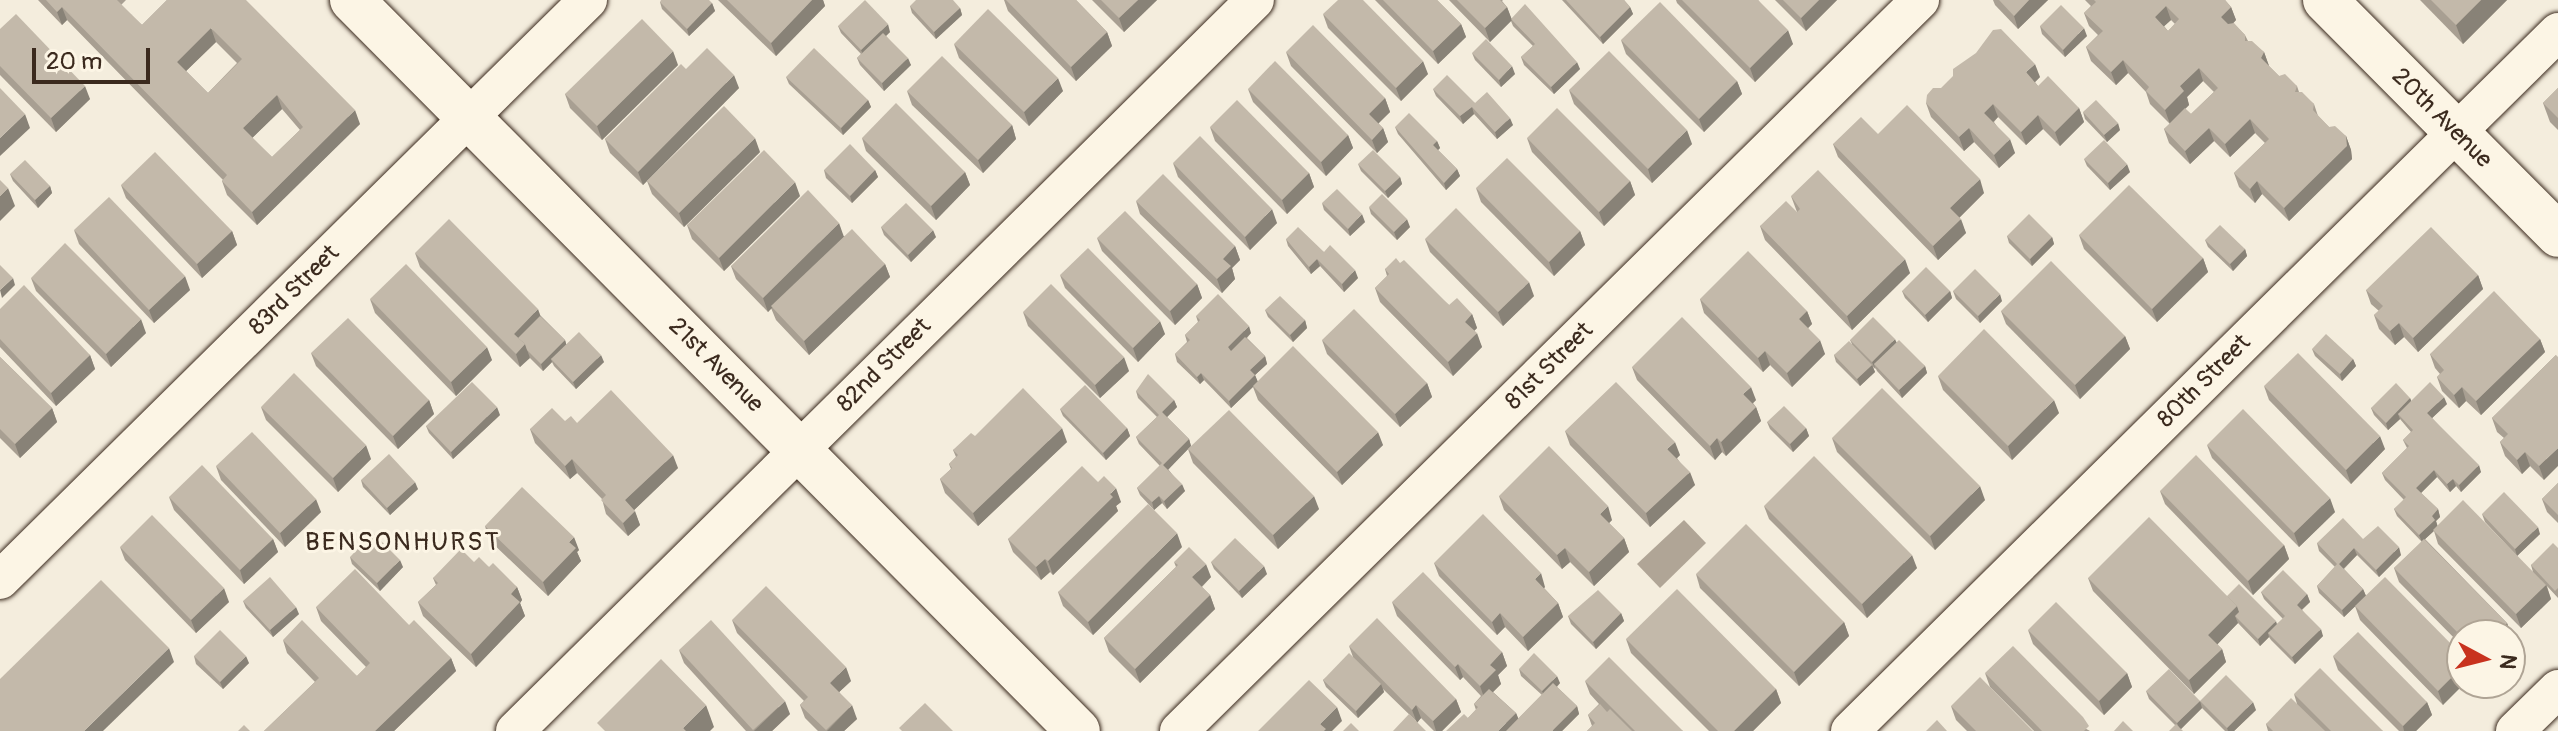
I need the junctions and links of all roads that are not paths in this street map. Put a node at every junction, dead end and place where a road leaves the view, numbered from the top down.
1 (352, 0) edge
2 (588, 0) edge
3 (1255, 0) edge
4 (1920, 0) edge
5 (2325, 0) edge
6 (2558, 32) edge
7 (467, 119) junction
8 (2456, 133) junction
9 (2558, 235) edge
10 (800, 448) junction
11 (0, 580) edge
12 (2558, 689) edge
13 (515, 731) edge
14 (1078, 731) edge
15 (1179, 731) edge
16 (1850, 731) edge
17 (2515, 731) edge

1 - 7 street, 21st Avenue
2 - 7 street, 83rd Street
3 - 10 street, 82nd Street
4 - 15 street, 81st Street
5 - 8 street, 20th Avenue
6 - 8 street, 80th Street
7 - 10 street, 21st Avenue
7 - 11 street, 83rd Street
8 - 9 street, 20th Avenue
8 - 16 street, 80th Street
10 - 13 street, 82nd Street
10 - 14 street, 21st Avenue
12 - 17 street

